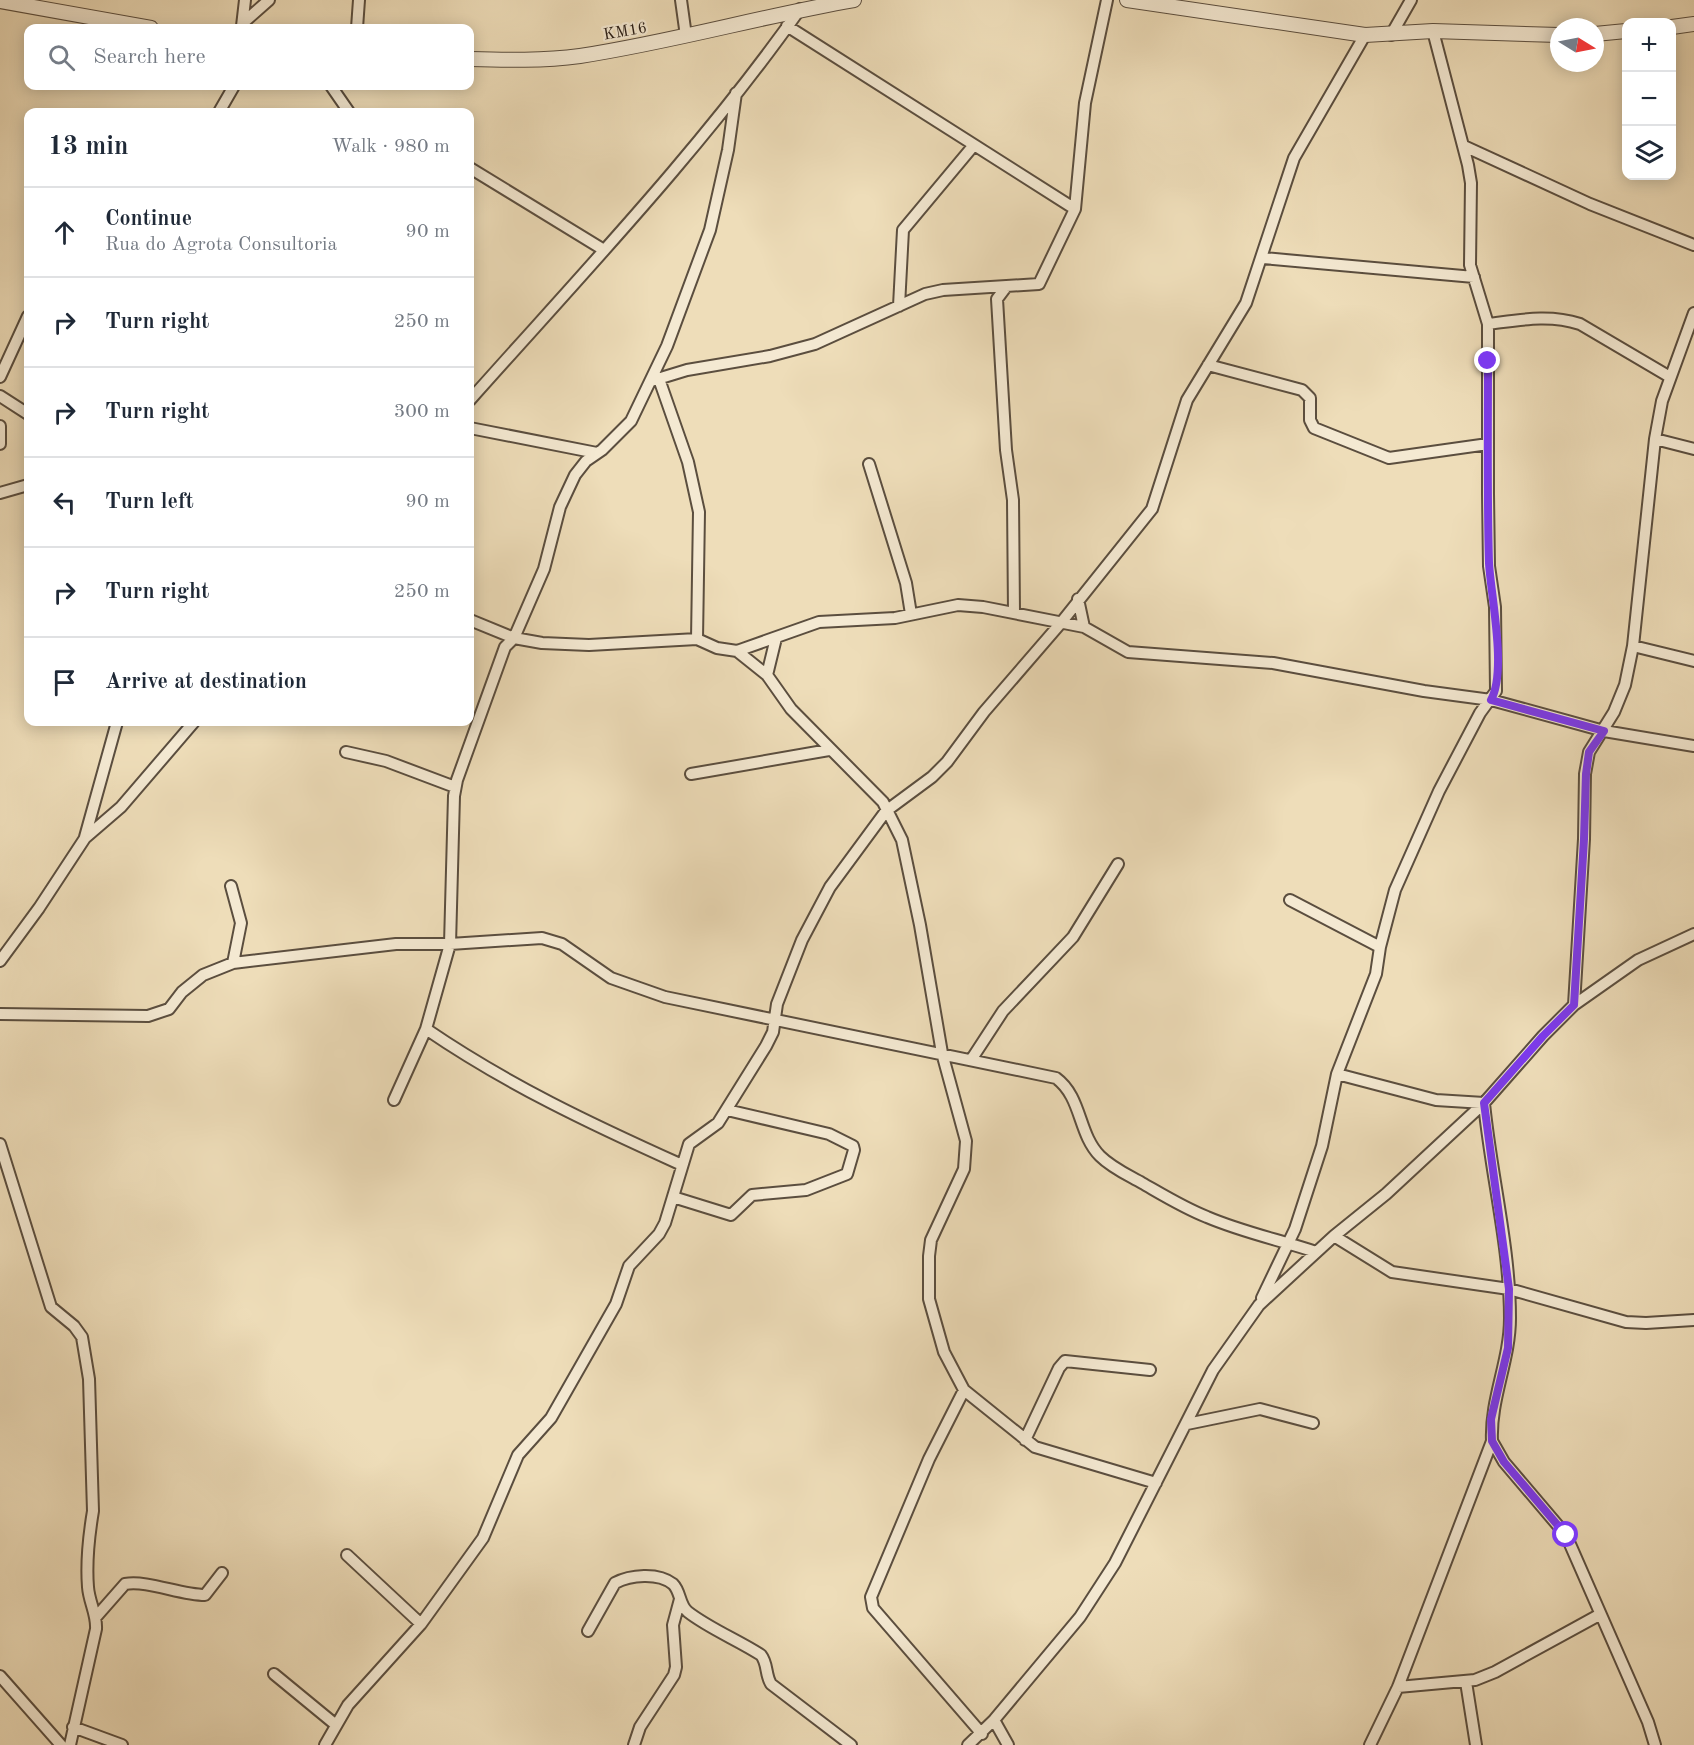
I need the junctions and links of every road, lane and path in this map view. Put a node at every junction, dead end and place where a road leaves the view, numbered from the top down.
1 (245, 0) edge
2 (269, 0) edge
3 (359, 0) edge
4 (681, 0) edge
5 (854, 0) edge
6 (1107, 0) edge
7 (1411, 0) edge
8 (0, 1) edge
9 (1135, 1) edge
10 (820, 3) edge
11 (800, 9) junction
12 (129, 24) edge
13 (242, 24) edge
14 (244, 24) edge
15 (357, 24) edge
16 (1694, 24) edge
17 (787, 26) junction
18 (1676, 26) edge
19 (1433, 31) junction
20 (1622, 31) edge
21 (1604, 33) edge
22 (1365, 35) junction
23 (1391, 35) junction
24 (1550, 35) edge
25 (686, 36) junction
26 (474, 59) edge
27 (232, 90) edge
28 (334, 90) edge
29 (736, 93) junction
30 (221, 108) edge
31 (346, 108) edge
32 (974, 145) junction
33 (1464, 146) junction
34 (474, 170) edge
35 (1075, 209) junction
36 (1694, 244) edge
37 (604, 250) junction
38 (1263, 258) junction
39 (1474, 277) junction
40 (1006, 287) junction
41 (985, 288) junction
42 (998, 299) junction
43 (899, 306) junction
44 (1694, 314) edge
45 (1488, 324) junction
46 (24, 325) edge
47 (1208, 365) junction
48 (0, 377) edge
49 (1670, 377) junction
50 (655, 380) junction
51 (0, 396) edge
52 (474, 396) edge
53 (24, 411) edge
54 (0, 426) edge
55 (474, 429) edge
56 (1655, 439) junction
57 (0, 444) edge
58 (1488, 444) junction
59 (1694, 449) edge
60 (597, 453) junction
61 (869, 464) dead end
62 (24, 485) edge
63 (0, 493) edge
64 (1078, 599) junction
65 (1014, 612) junction
66 (911, 614) junction
67 (474, 622) edge
68 (1060, 624) junction
69 (1084, 627) junction
70 (514, 638) junction
71 (776, 638) junction
72 (697, 639) junction
73 (1633, 646) junction
74 (737, 651) junction
75 (1694, 661) edge
76 (767, 675) junction
77 (1491, 700) junction
78 (116, 726) edge
79 (191, 726) edge
80 (1604, 731) junction
81 (1694, 746) edge
82 (829, 750) junction
83 (346, 752) dead end
84 (691, 774) dead end
85 (455, 787) junction
86 (886, 811) junction
87 (85, 838) junction
88 (1118, 864) dead end
89 (231, 886) dead end
90 (1290, 900) dead end
91 (1694, 934) edge
92 (450, 944) junction
93 (1380, 947) junction
94 (0, 961) edge
95 (233, 963) junction
96 (1574, 1005) junction
97 (0, 1014) edge
98 (774, 1020) junction
99 (426, 1029) junction
100 (942, 1053) junction
101 (971, 1060) junction
102 (1337, 1074) junction
103 (394, 1100) dead end
104 (1484, 1103) junction
105 (727, 1110) junction
106 (0, 1144) edge
107 (682, 1165) junction
108 (673, 1197) junction
109 (1334, 1236) junction
110 (1289, 1243) junction
111 (1316, 1252) junction
112 (1509, 1289) junction
113 (1259, 1305) junction
114 (1694, 1320) edge
115 (1150, 1370) dead end
116 (964, 1390) junction
117 (1313, 1423) dead end
118 (1187, 1424) junction
119 (1025, 1440) junction
120 (1492, 1441) junction
121 (1156, 1483) junction
122 (347, 1555) dead end
123 (222, 1573) dead end
124 (680, 1599) junction
125 (1599, 1615) junction
126 (96, 1617) junction
127 (420, 1624) junction
128 (588, 1631) dead end
129 (274, 1674) dead end
130 (0, 1676) edge
131 (1466, 1682) junction
132 (1398, 1687) junction
133 (994, 1720) junction
134 (336, 1725) junction
135 (73, 1727) junction
136 (982, 1734) junction
137 (61, 1745) edge
138 (70, 1745) edge
139 (122, 1745) edge
140 (325, 1745) edge
141 (634, 1745) edge
142 (851, 1745) edge
143 (968, 1745) edge
144 (1008, 1745) edge
145 (1370, 1745) edge
146 (1476, 1745) edge
147 (1655, 1745) edge

1 - 13 street
2 - 14 street
3 - 15 street
4 - 25 street
5 - 10 street, KM16
6 - 35 street
7 - 23 street
8 - 12 street
9 - 22 street
10 - 11 street, KM16
11 - 17 street
11 - 25 street, KM16
16 - 18 street
17 - 29 street
17 - 32 street
19 - 23 street
19 - 24 street
19 - 33 street
20 - 21 street
22 - 23 street
22 - 38 street
25 - 26 street, KM16
27 - 30 street
28 - 31 street
29 - 37 street
29 - 50 street
32 - 35 street
32 - 43 street
33 - 36 street
33 - 39 street
34 - 37 street
35 - 40 street
37 - 52 street
38 - 39 street
38 - 47 street
39 - 45 street
40 - 41 street
40 - 42 street
41 - 42 street
41 - 43 street
42 - 65 street
43 - 50 street
44 - 49 street
45 - 49 street
45 - 58 street
46 - 48 street
47 - 58 street
47 - 64 street
49 - 56 street
50 - 60 street
50 - 72 street
51 - 53 street
54 - 57 street
55 - 60 street
56 - 59 street
56 - 73 street
58 - 77 street
60 - 70 street
61 - 66 street
62 - 63 street
64 - 68 street
64 - 69 street
65 - 66 street
65 - 68 street
66 - 71 street
67 - 70 street
68 - 69 street
68 - 86 street
69 - 77 street
70 - 72 street
70 - 85 street
71 - 74 street
71 - 76 street
72 - 74 street
73 - 75 street
73 - 80 street
74 - 76 street
76 - 82 street
77 - 80 street
77 - 93 street
78 - 87 street
79 - 87 street
80 - 81 street
80 - 96 street
82 - 84 street
82 - 86 street
83 - 85 street
85 - 92 street
86 - 98 street
86 - 100 street
87 - 94 street
88 - 101 street
89 - 95 street
90 - 93 street
91 - 96 street
92 - 95 street
92 - 98 street
92 - 99 street
93 - 102 street
95 - 97 street
96 - 104 street
98 - 100 street
98 - 105 street
99 - 103 street
99 - 107 street
100 - 101 street
100 - 116 street
101 - 110 street
102 - 104 street
102 - 110 street
104 - 109 street
104 - 112 street
105 - 107 street
105 - 108 street
106 - 126 street
107 - 108 street
108 - 127 street
109 - 111 street
109 - 112 street
110 - 111 street
110 - 113 street
111 - 113 street
112 - 114 street
112 - 120 street
113 - 118 street
115 - 119 street
116 - 119 street
116 - 136 street
117 - 118 street
118 - 121 street
119 - 121 street
120 - 125 street
120 - 132 street
121 - 133 street
122 - 127 street
123 - 126 street
124 - 128 street
124 - 141 street
124 - 142 street
125 - 131 street
125 - 147 street
126 - 135 street
127 - 134 street
129 - 134 street
130 - 137 street
131 - 132 street
131 - 146 street
132 - 145 street
133 - 136 street
133 - 144 street
134 - 140 street
135 - 138 street
135 - 139 street
136 - 143 street

